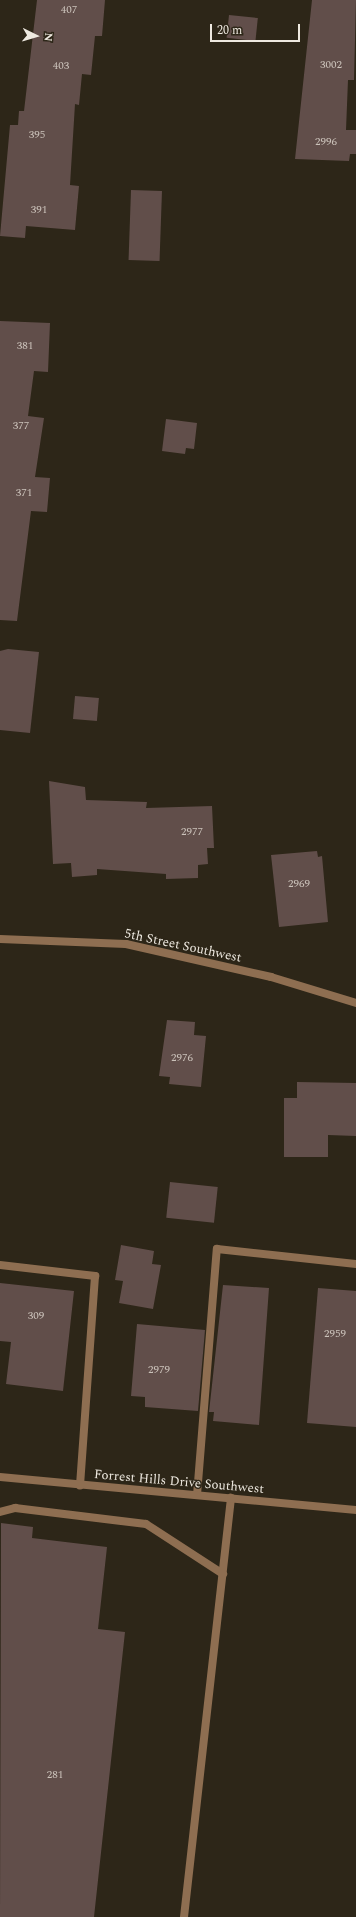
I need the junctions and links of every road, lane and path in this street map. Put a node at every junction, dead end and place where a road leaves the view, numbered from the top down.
1 (0, 939) edge
2 (356, 1003) edge
3 (356, 1264) edge
4 (0, 1265) edge
5 (0, 1477) edge
6 (80, 1485) junction
7 (197, 1495) junction
8 (231, 1498) junction
9 (356, 1510) edge
10 (0, 1512) edge
11 (223, 1574) junction
12 (184, 1917) edge

1 - 2 street, 5th Street Southwest
3 - 7 street
4 - 6 street
5 - 6 street, Forrest Hills Drive Southwest
6 - 7 street, Forrest Hills Drive Southwest
7 - 8 street, Forrest Hills Drive Southwest
8 - 9 street, Forrest Hills Drive Southwest
8 - 11 street
10 - 11 street
11 - 12 street

